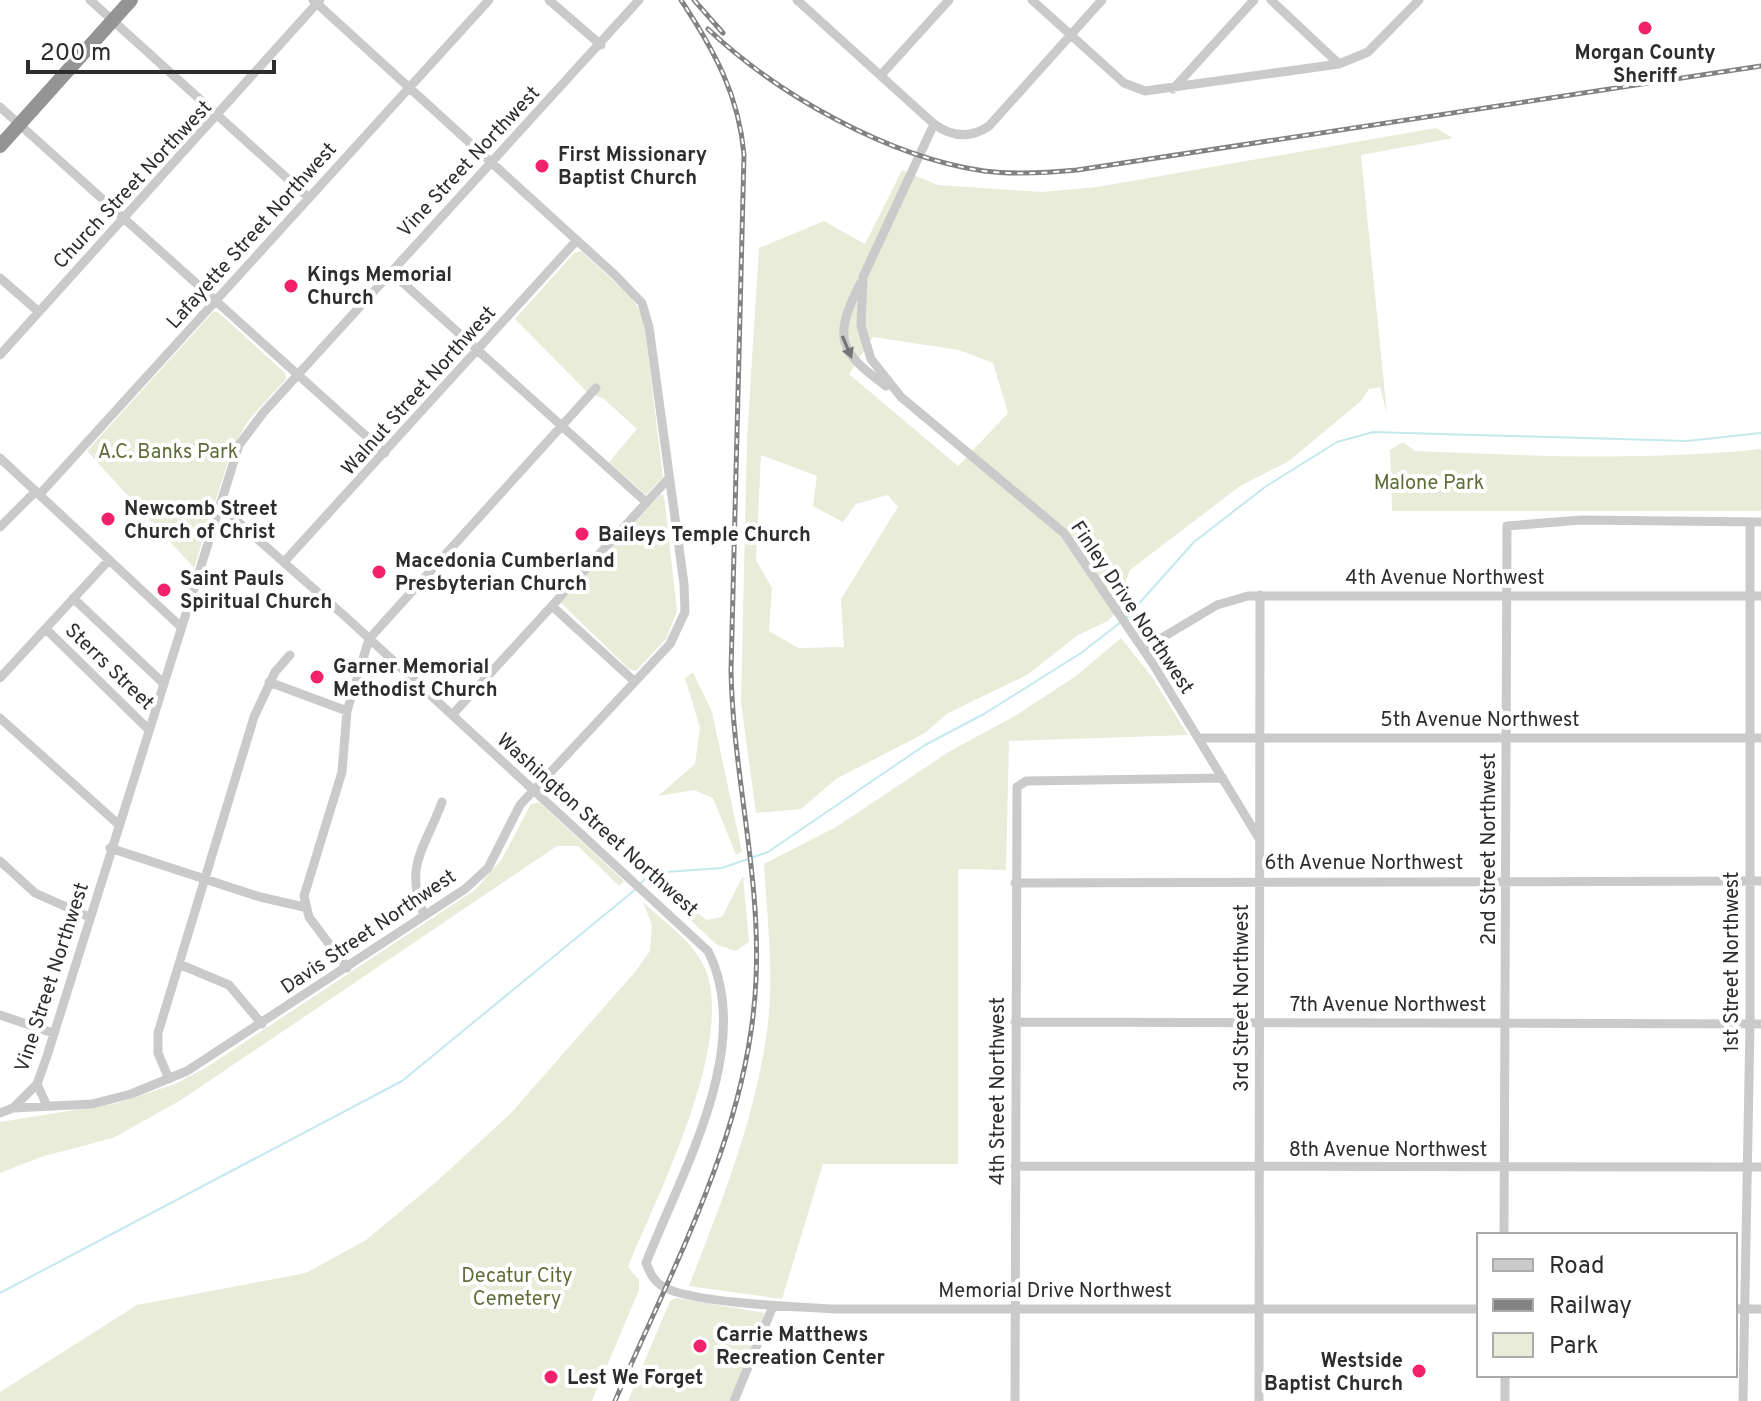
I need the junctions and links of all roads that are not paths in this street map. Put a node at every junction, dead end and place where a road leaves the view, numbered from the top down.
1 (90, 0) edge
2 (131, 0) edge
3 (489, 0) edge
4 (549, 0) edge
5 (639, 0) edge
6 (797, 0) edge
7 (949, 0) edge
8 (1032, 0) edge
9 (1102, 0) edge
10 (1254, 0) edge
11 (1271, 0) edge
12 (1419, 0) edge
13 (317, 1) edge
14 (113, 20) junction
15 (1071, 35) junction
16 (601, 45) junction
17 (1339, 64) junction
18 (881, 75) junction
19 (410, 86) junction
20 (1173, 89) junction
21 (0, 107) edge
22 (217, 117) junction
23 (19, 124) junction
24 (934, 124) junction
25 (0, 146) edge
26 (490, 161) junction
27 (309, 198) junction
28 (123, 220) junction
29 (577, 240) junction
30 (391, 272) junction
31 (863, 277) junction
32 (0, 278) edge
33 (215, 303) junction
34 (39, 312) junction
35 (476, 351) junction
36 (0, 355) edge
37 (297, 375) junction
38 (596, 388) dead end
39 (901, 397) junction
40 (560, 426) junction
41 (385, 453) junction
42 (0, 458) edge
43 (669, 478) junction
44 (38, 492) junction
45 (646, 502) junction
46 (219, 505) junction
47 (1750, 522) junction
48 (1761, 522) edge
49 (0, 527) edge
50 (109, 560) junction
51 (284, 562) junction
52 (1506, 594) junction
53 (1260, 595) junction
54 (1750, 596) junction
55 (1761, 596) edge
56 (73, 598) junction
57 (552, 606) junction
58 (180, 626) junction
59 (46, 629) junction
60 (369, 639) junction
61 (1143, 649) junction
62 (290, 655) dead end
63 (0, 678) edge
64 (634, 681) junction
65 (162, 682) junction
66 (269, 682) junction
67 (347, 711) junction
68 (452, 715) junction
69 (0, 718) edge
70 (148, 729) junction
71 (1260, 737) junction
72 (1507, 737) junction
73 (1200, 738) junction
74 (1749, 738) junction
75 (1761, 738) edge
76 (1223, 778) junction
77 (534, 790) junction
78 (442, 802) dead end
79 (118, 824) junction
80 (1260, 840) junction
81 (110, 848) junction
82 (0, 861) edge
83 (1504, 879) junction
84 (205, 880) junction
85 (1259, 880) junction
86 (1748, 881) junction
87 (1761, 881) edge
88 (1015, 883) junction
89 (304, 907) junction
90 (424, 915) junction
91 (89, 917) junction
92 (179, 964) junction
93 (347, 968) junction
94 (0, 1015) edge
95 (1015, 1022) junction
96 (1259, 1022) junction
97 (1506, 1022) junction
98 (262, 1024) junction
99 (1756, 1024) edge
100 (53, 1033) junction
101 (169, 1079) junction
102 (37, 1084) junction
103 (47, 1106) junction
104 (13, 1108) junction
105 (35, 1108) junction
106 (0, 1113) edge
107 (1015, 1166) junction
108 (1749, 1166) junction
109 (1259, 1167) junction
110 (1506, 1167) junction
111 (1761, 1167) edge
112 (1504, 1233) edge
113 (646, 1263) joint
114 (773, 1306) junction
115 (1015, 1308) junction
116 (1259, 1309) junction
117 (1477, 1309) edge
118 (1737, 1309) edge
119 (1747, 1309) junction
120 (1761, 1309) edge
121 (1505, 1377) edge
122 (734, 1401) edge
123 (1015, 1401) edge
124 (1259, 1401) edge
125 (1505, 1401) edge
126 (1743, 1401) edge

1 - 14 street
2 - 14 highway
3 - 19 street, Lafayette Street Northwest
4 - 16 street
5 - 16 street, Vine Street Northwest
6 - 18 street
7 - 18 street
8 - 15 street
9 - 15 street
10 - 20 street
11 - 17 street
12 - 17 street
13 - 19 street, Davis Street Northwest
13 - 22 street, Church Street Northwest
14 - 22 street
14 - 23 highway
15 - 20 street
15 - 24 street
16 - 26 street, Vine Street Northwest
17 - 20 street
18 - 24 street
19 - 26 street, Davis Street Northwest
19 - 27 street, Lafayette Street Northwest
21 - 23 street
22 - 27 street
22 - 28 street, Church Street Northwest
23 - 25 highway
23 - 28 street
24 - 31 street, Finley Drive Northwest
26 - 29 street, Davis Street Northwest
26 - 30 street, Vine Street Northwest
27 - 33 street, Lafayette Street Northwest
28 - 33 street
28 - 34 street, Church Street Northwest
29 - 35 street, Walnut Street Northwest
29 - 43 street, Davis Street Northwest
30 - 35 street
30 - 37 street, Vine Street Northwest
31 - 39 street, Finley Drive Northwest
31 -> 39 street, Finley Drive Northwest
32 - 34 street
33 - 37 street
33 - 44 street, Lafayette Street Northwest
34 - 36 street, Church Street Northwest
35 - 40 street
35 - 41 street, Walnut Street Northwest
37 - 41 street
37 - 46 street, Vine Street Northwest
38 - 40 street
39 - 61 street, Finley Drive Northwest
40 - 45 street
40 - 60 street
41 - 51 street, Walnut Street Northwest
42 - 44 street
43 - 45 street
43 - 64 street, Davis Street Northwest
44 - 49 street, Lafayette Street Northwest
44 - 50 street
45 - 57 street
46 - 51 street, Washington Street Northwest
46 - 58 street, Vine Street Northwest
47 - 48 street, 2nd Street Northwest
47 - 52 street, 2nd Street Northwest
47 - 54 street, 1st Street Northwest
50 - 56 street
50 - 58 street
51 - 60 street, Washington Street Northwest
52 - 53 street, 4th Avenue Northwest
52 - 54 street, 4th Avenue Northwest
52 - 72 street, 2nd Street Northwest
53 - 61 street, 4th Avenue Northwest
53 - 71 street, 3rd Street Northwest
54 - 55 street, 4th Avenue Northwest
54 - 74 street, 1st Street Northwest
56 - 59 street
56 - 65 street
57 - 64 street
57 - 68 street
58 - 65 street, Vine Street Northwest
59 - 63 street
59 - 70 street, Sterrs Street
60 - 67 street
60 - 68 street, Washington Street Northwest
61 - 73 street, Finley Drive Northwest
62 - 66 street
64 - 77 street, Davis Street Northwest
65 - 70 street, Vine Street Northwest
66 - 67 street
66 - 84 street
67 - 89 street
68 - 77 street, Washington Street Northwest
69 - 79 street
70 - 79 street, Vine Street Northwest
71 - 72 street, 5th Avenue Northwest
71 - 73 street, 5th Avenue Northwest
71 - 80 street, 3rd Street Northwest
72 - 74 street, 5th Avenue Northwest
72 - 83 street, 2nd Street Northwest
73 - 76 street, Finley Drive Northwest
74 - 75 street, 5th Avenue Northwest
74 - 86 street, 1st Street Northwest
76 - 80 street, Finley Drive Northwest
76 - 88 street, 4th Street Northwest
77 - 90 street, Davis Street Northwest
77 - 113 street, Washington Street Northwest
78 - 90 street
79 - 81 street, Vine Street Northwest
80 - 85 street, 3rd Street Northwest
81 - 84 street
81 - 91 street, Vine Street Northwest
82 - 91 street
83 - 85 street, 6th Avenue Northwest
83 - 86 street, 6th Avenue Northwest
83 - 97 street, 2nd Street Northwest
84 - 89 street
84 - 92 street
85 - 88 street, 6th Avenue Northwest
85 - 96 street, 3rd Street Northwest
86 - 87 street, 6th Avenue Northwest
86 - 99 street, 1st Street Northwest
88 - 95 street, 4th Street Northwest
89 - 93 street
90 - 93 street, Davis Street Northwest
91 - 100 street, Vine Street Northwest
92 - 98 street
92 - 101 street
93 - 98 street, Davis Street Northwest
94 - 100 street
95 - 96 street, 7th Avenue Northwest
95 - 107 street, 4th Street Northwest
96 - 97 street, 7th Avenue Northwest
96 - 109 street, 3rd Street Northwest
97 - 99 street, 7th Avenue Northwest
97 - 110 street, 2nd Street Northwest
98 - 101 street, Davis Street Northwest
99 - 108 street, 1st Street Northwest
100 - 102 street, Vine Street Northwest
101 - 103 street, Davis Street Northwest
102 - 103 street
102 - 104 street, Vine Street Northwest
102 - 105 street
103 - 105 street, Davis Street Northwest
104 - 105 street, Davis Street Northwest
104 - 106 street, Davis Street Northwest
107 - 109 street, 8th Avenue Northwest
107 - 115 street, 4th Street Northwest
108 - 110 street, 8th Avenue Northwest
108 - 111 street, 8th Avenue Northwest
108 - 119 street, 1st Street Northwest
109 - 110 street, 8th Avenue Northwest
109 - 116 street, 3rd Street Northwest
110 - 112 street, 2nd Street Northwest
113 - 114 street, Memorial Drive Northwest
114 - 115 street, Memorial Drive Northwest
114 - 122 street
115 - 116 street, Memorial Drive Northwest
115 - 123 street, 4th Street Northwest
116 - 117 street, Memorial Drive Northwest
116 - 124 street, 3rd Street Northwest
118 - 119 street
119 - 120 street
119 - 126 street, 1st Street Northwest
121 - 125 street

